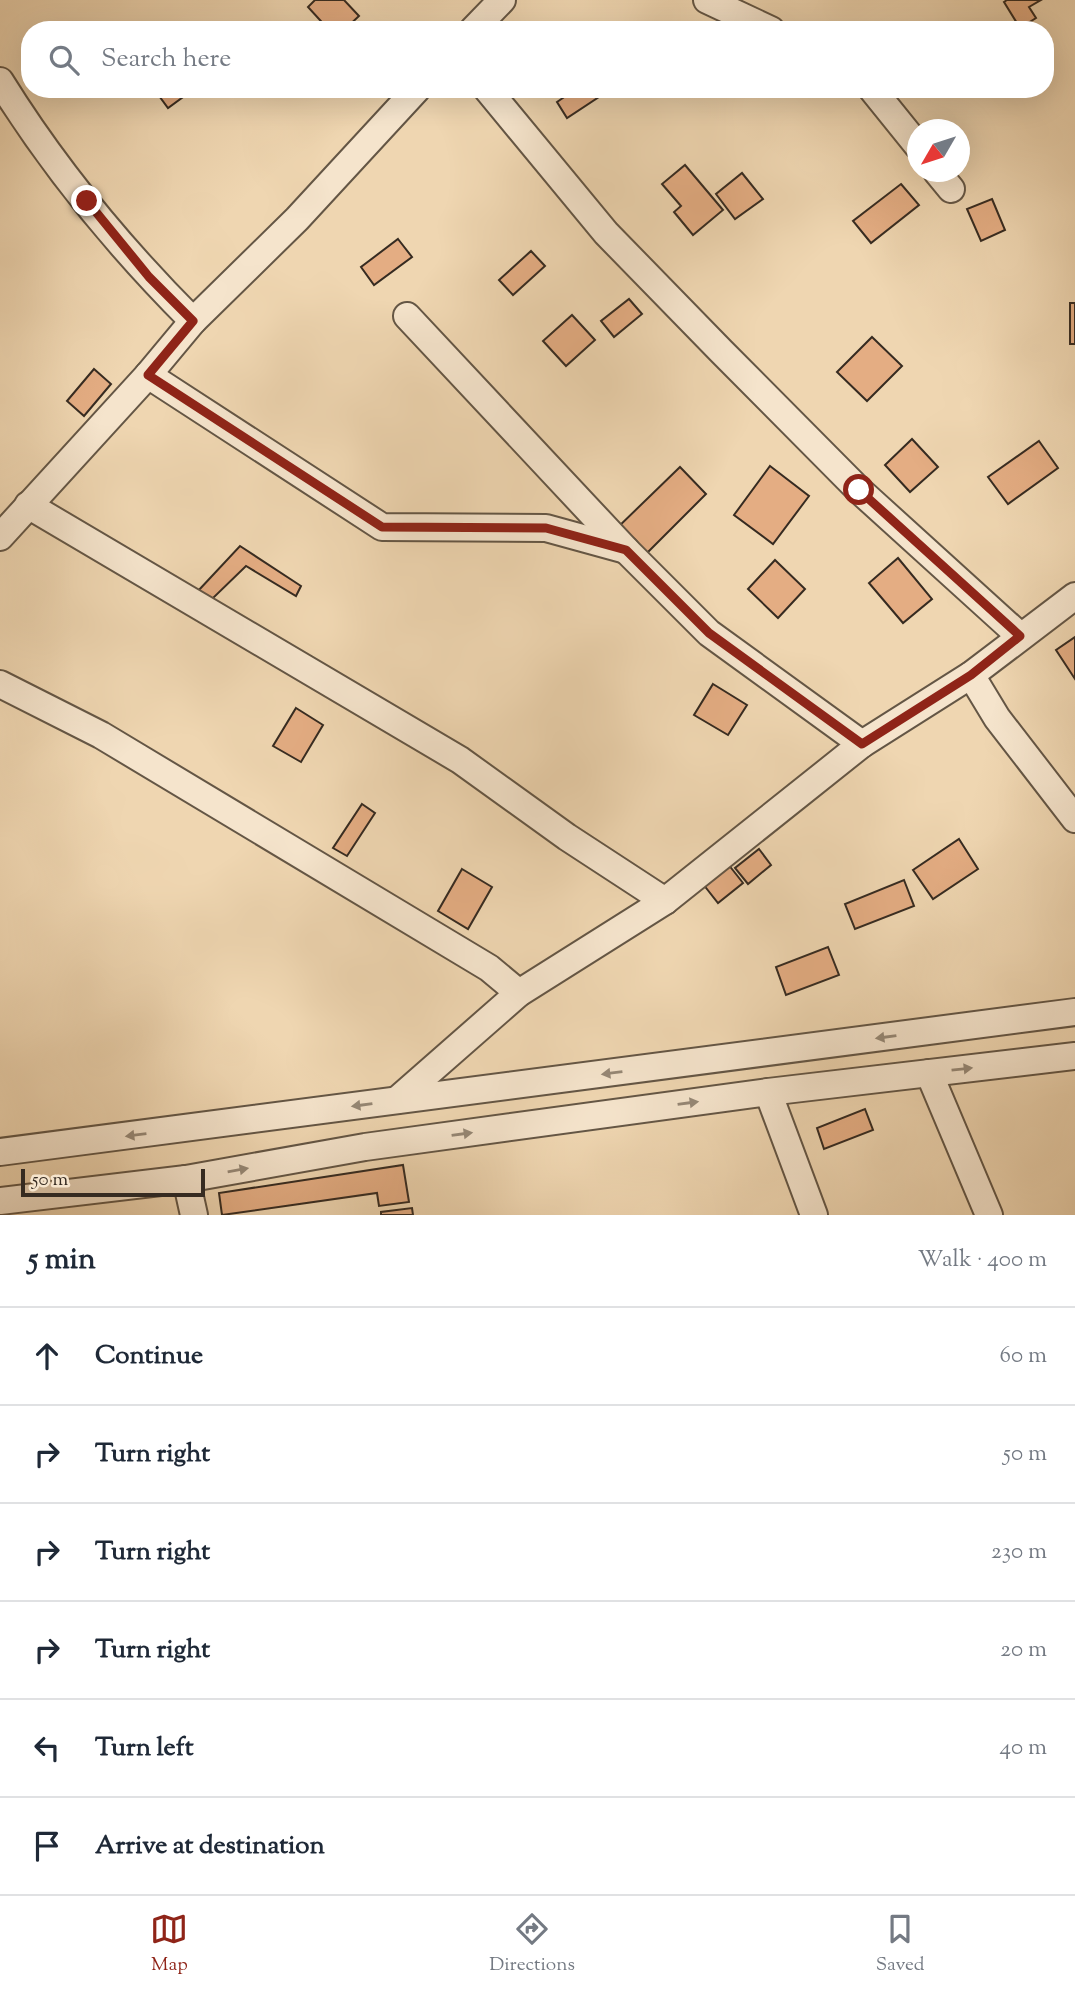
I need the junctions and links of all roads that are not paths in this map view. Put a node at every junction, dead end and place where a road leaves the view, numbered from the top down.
1 (502, 0) edge
2 (707, 0) edge
3 (482, 21) edge
4 (752, 21) edge
5 (0, 81) edge
6 (409, 98) edge
7 (494, 98) edge
8 (879, 98) edge
9 (907, 132) edge
10 (407, 316) dead end
11 (193, 321) junction
12 (148, 375) junction
13 (28, 505) junction
14 (0, 537) edge
15 (626, 550) junction
16 (1075, 596) edge
17 (1020, 636) junction
18 (971, 675) junction
19 (0, 684) edge
20 (862, 744) junction
21 (1075, 819) edge
22 (665, 901) junction
23 (519, 993) junction
24 (1075, 1012) edge
25 (1075, 1056) edge
26 (929, 1073) junction
27 (768, 1092) junction
28 (397, 1100) junction
29 (0, 1152) edge
30 (186, 1179) junction
31 (0, 1201) edge
32 (194, 1215) edge
33 (814, 1215) edge
34 (989, 1215) edge

1 - 3 street
2 - 4 street
5 - 11 street
6 - 11 street
7 - 17 street
8 - 9 street
10 - 15 street
11 - 12 street
12 - 13 street
12 - 15 street
13 - 14 street
13 - 22 street
15 - 20 street
16 - 17 street
17 - 18 street
18 - 20 street
18 - 21 street
19 - 23 street
20 - 22 street
22 - 23 street
23 - 28 street
24 -> 28 street
26 -> 25 street
26 - 27 street
26 - 34 street
30 -> 27 street
27 - 33 street
28 -> 29 street
30 - 31 street
30 - 32 street

